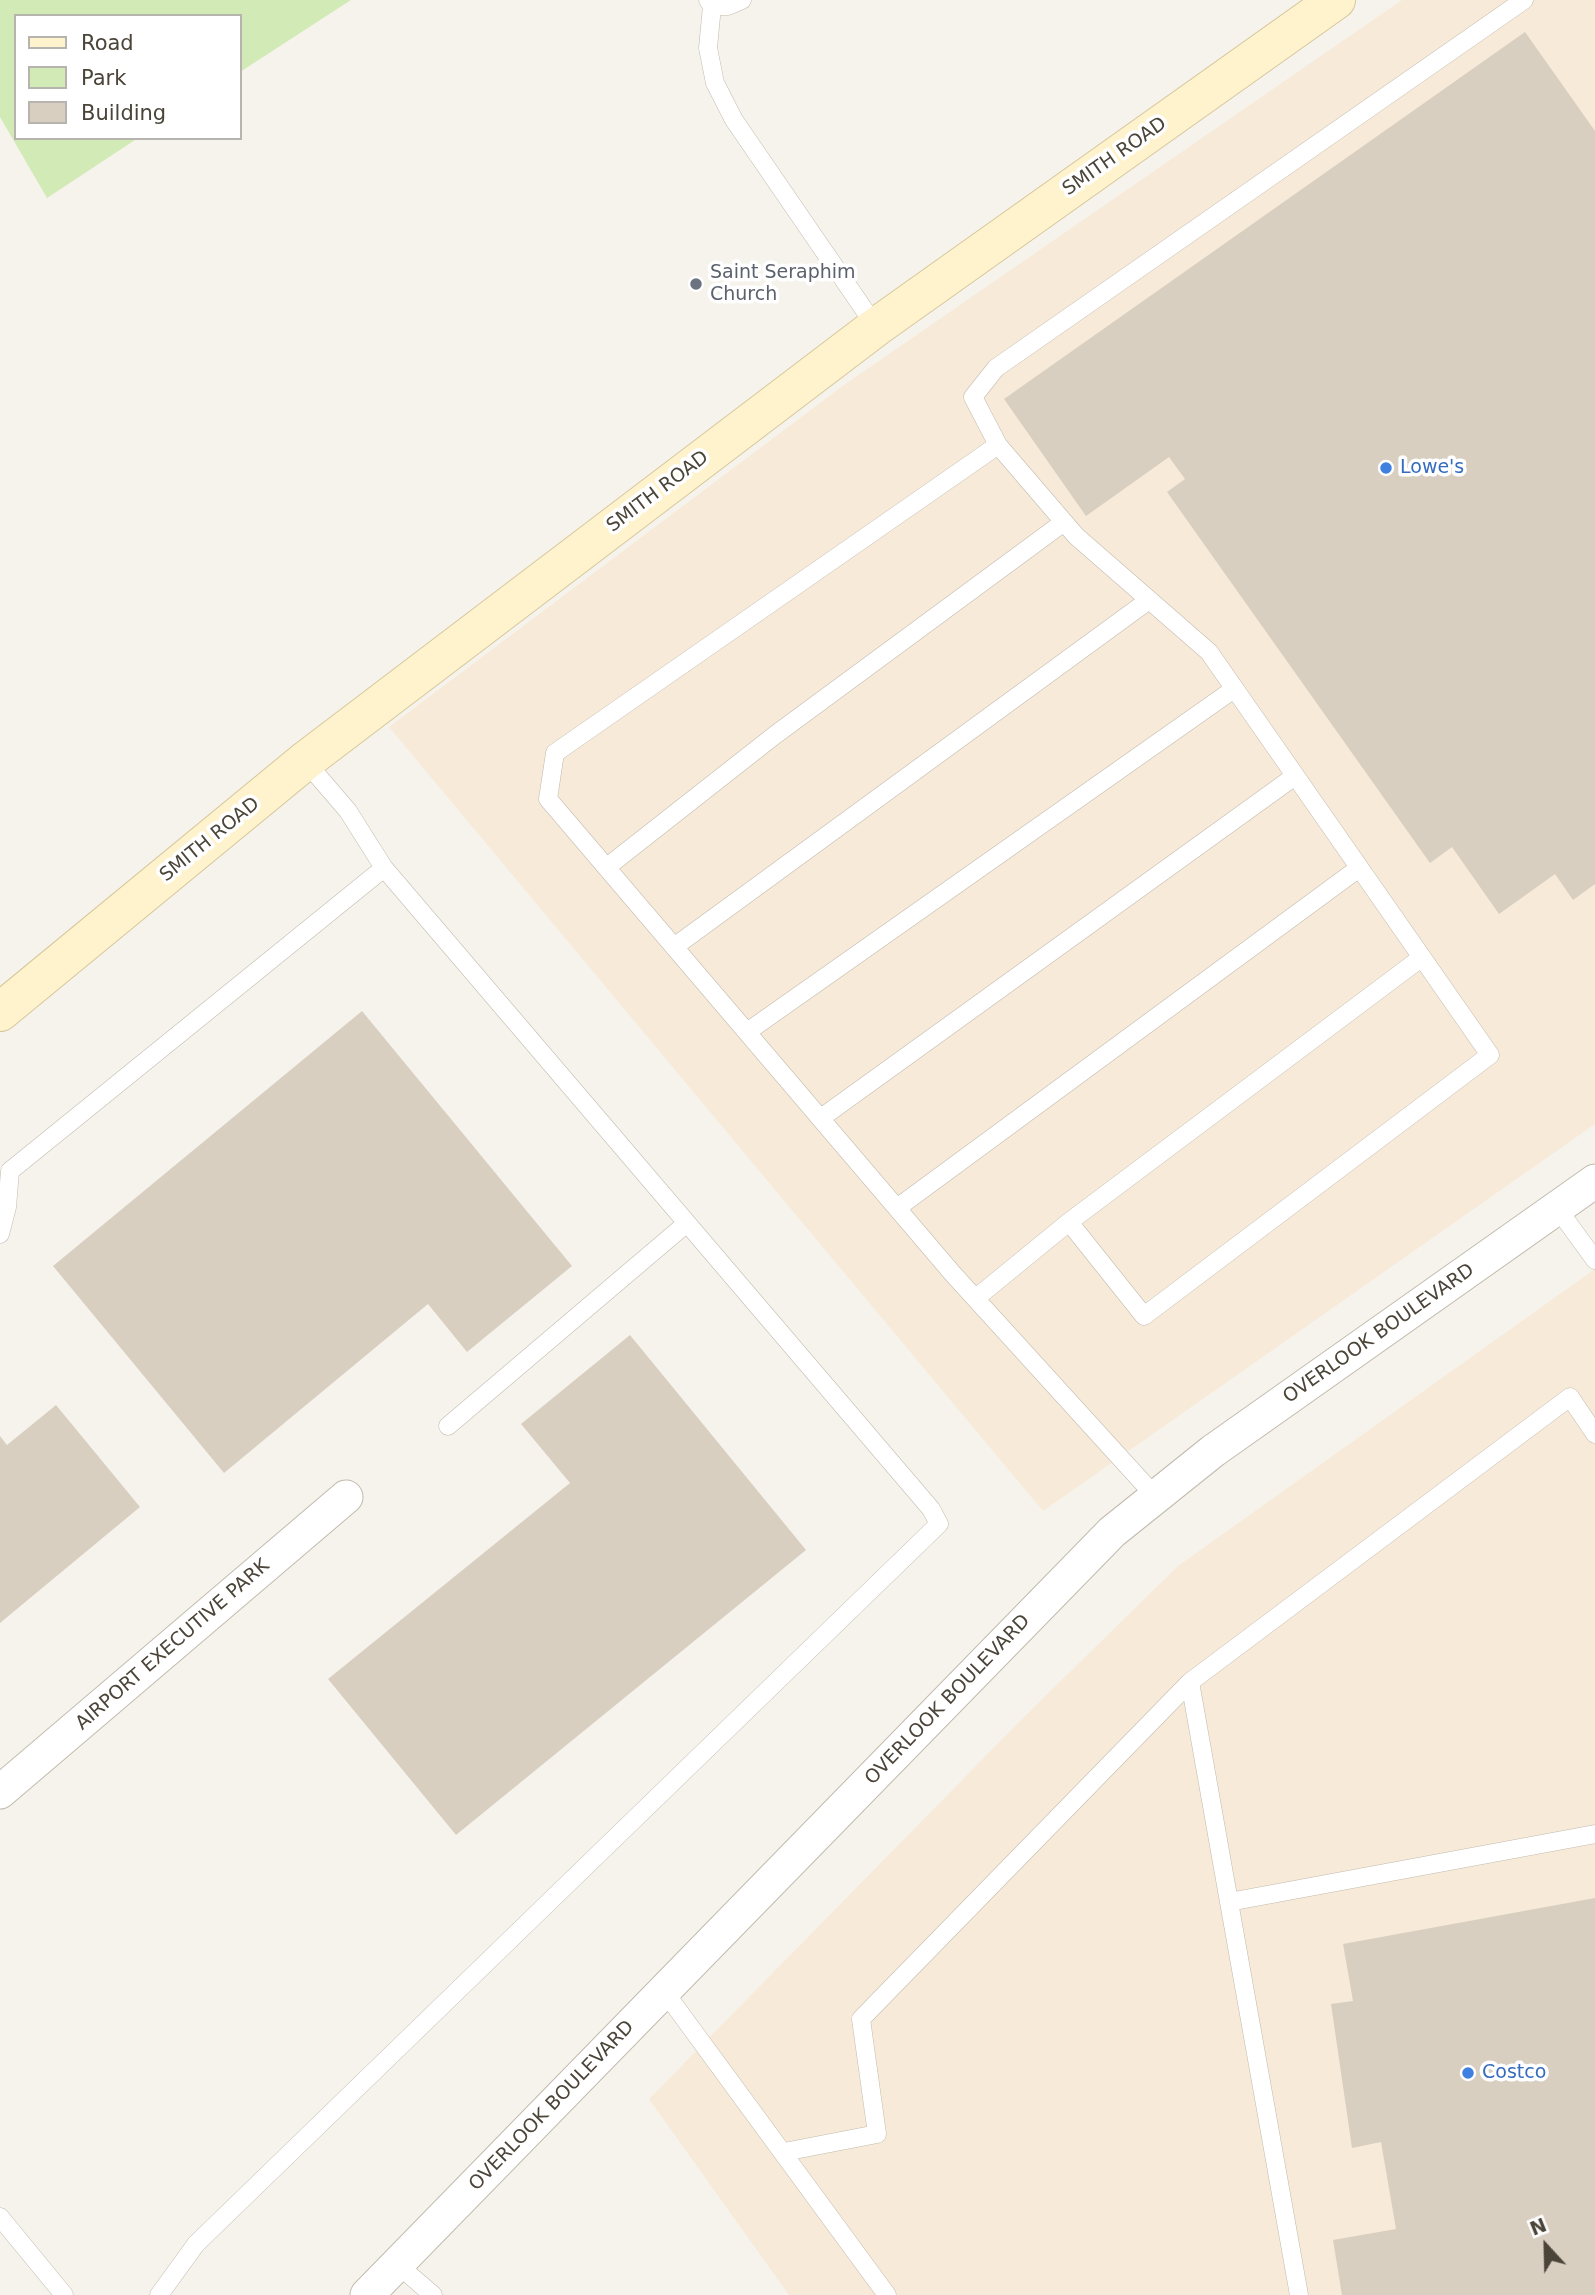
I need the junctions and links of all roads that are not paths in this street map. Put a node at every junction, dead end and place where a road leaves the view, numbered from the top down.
1 (742, 0) edge
2 (1336, 0) edge
3 (1524, 0) edge
4 (710, 3) edge
5 (876, 327) junction
6 (998, 445) junction
7 (1064, 522) junction
8 (1149, 600) junction
9 (1234, 689) junction
10 (305, 761) junction
11 (1295, 776) junction
12 (607, 867) junction
13 (384, 868) junction
14 (1359, 868) junction
15 (674, 947) junction
16 (1421, 958) junction
17 (0, 1012) edge
18 (747, 1032) junction
19 (821, 1118) junction
20 (1595, 1181) edge
21 (897, 1208) junction
22 (1557, 1209) junction
23 (1069, 1222) junction
24 (687, 1223) junction
25 (0, 1234) edge
26 (1595, 1261) edge
27 (975, 1298) junction
28 (448, 1426) dead end
29 (1595, 1434) edge
30 (1155, 1496) junction
31 (346, 1497) dead end
32 (1190, 1682) junction
33 (0, 1793) edge
34 (1595, 1834) edge
35 (1229, 1902) junction
36 (664, 1991) junction
37 (784, 2152) junction
38 (0, 2217) edge
39 (397, 2264) junction
40 (64, 2295) edge
41 (159, 2295) edge
42 (367, 2295) edge
43 (433, 2295) edge
44 (887, 2295) edge
45 (1299, 2295) edge

1 - 4 lane
2 - 5 street, SMITH ROAD
3 - 6 lane
4 - 5 lane
5 - 10 street, SMITH ROAD
6 - 7 lane
6 - 12 lane
7 - 8 lane
7 - 12 lane
8 - 9 lane
8 - 15 lane
9 - 11 lane
9 - 18 lane
10 - 13 lane
10 - 17 street, SMITH ROAD
11 - 14 lane
11 - 19 lane
12 - 15 lane
13 - 24 lane
13 - 25 lane
14 - 16 lane
14 - 21 lane
15 - 18 lane
16 - 23 lane
16 - 23 lane
18 - 19 lane
19 - 21 lane
20 - 22 street, OVERLOOK BOULEVARD
21 - 27 lane
22 - 26 lane
22 - 30 street, OVERLOOK BOULEVARD
23 - 27 lane
24 - 28 lane
24 - 41 lane
27 - 30 lane
29 - 32 lane
30 - 36 street, OVERLOOK BOULEVARD
31 - 33 street, AIRPORT EXECUTIVE PARK
32 - 35 lane
32 - 37 lane
34 - 35 lane
35 - 45 lane
36 - 37 lane
36 - 39 street, OVERLOOK BOULEVARD
37 - 44 lane
38 - 40 lane
39 - 42 street, OVERLOOK BOULEVARD
39 - 43 lane

